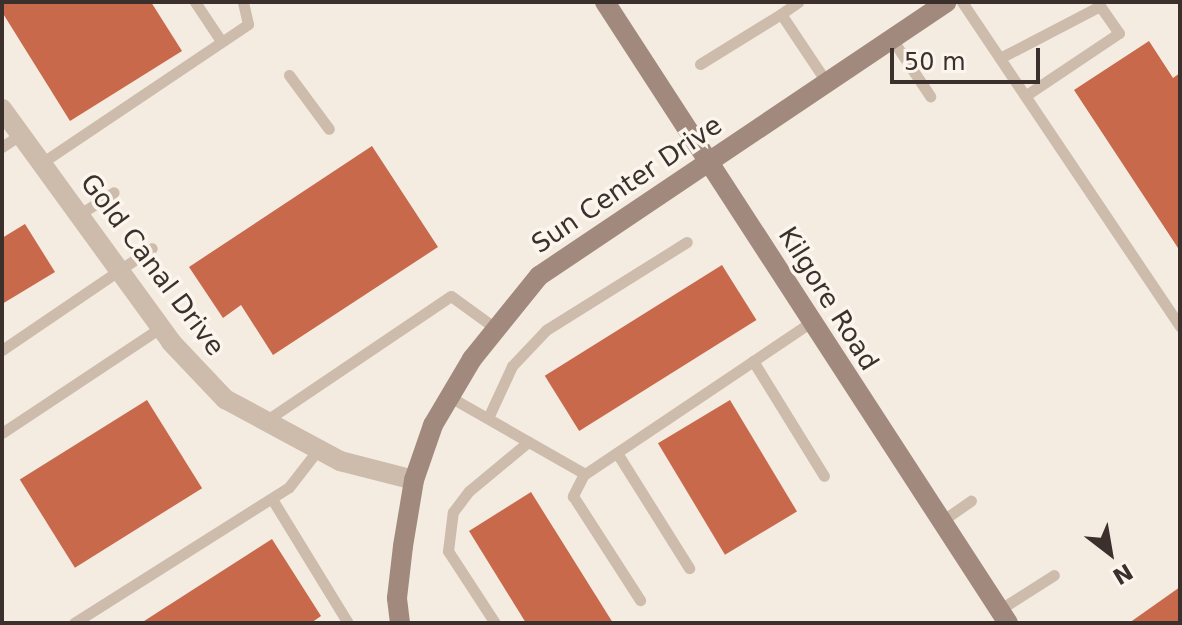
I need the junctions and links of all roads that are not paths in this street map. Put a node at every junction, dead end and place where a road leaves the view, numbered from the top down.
1 (195, 2) edge
2 (243, 2) edge
3 (605, 2) edge
4 (798, 2) edge
5 (946, 2) edge
6 (962, 2) edge
7 (781, 14) junction
8 (892, 39) junction
9 (221, 41) junction
10 (1000, 58) junction
11 (700, 64) dead end
12 (289, 75) dead end
13 (827, 83) junction
14 (930, 96) dead end
15 (1025, 96) junction
16 (2, 109) edge
17 (329, 129) dead end
18 (21, 134) junction
19 (2, 147) edge
20 (709, 160) junction
21 (43, 162) junction
22 (114, 192) dead end
23 (80, 214) junction
24 (687, 242) dead end
25 (152, 248) dead end
26 (120, 270) junction
27 (811, 322) junction
28 (1180, 326) edge
29 (160, 328) junction
30 (495, 328) junction
31 (2, 350) edge
32 (753, 361) junction
33 (450, 397) junction
34 (488, 418) junction
35 (263, 423) junction
36 (2, 433) edge
37 (528, 442) junction
38 (317, 451) junction
39 (617, 453) junction
40 (584, 474) junction
41 (824, 476) dead end
42 (414, 480) junction
43 (272, 499) junction
44 (971, 501) dead end
45 (939, 523) junction
46 (689, 568) dead end
47 (1054, 575) dead end
48 (640, 600) dead end
49 (1003, 617) edge
50 (74, 623) edge
51 (348, 623) edge
52 (400, 623) edge
53 (495, 623) edge

1 - 9 lane
2 - 9 lane
3 - 20 street, Kilgore Road
4 - 7 lane
5 - 8 street, Sun Center Drive
6 - 10 lane
7 - 11 lane
7 - 13 lane
8 - 13 street, Sun Center Drive
8 - 14 lane
9 - 21 lane
10 - 15 lane
10 - 15 lane
12 - 17 lane
13 - 20 street, Sun Center Drive
15 - 28 lane
16 - 18 street, Gold Canal Drive
18 - 19 lane
18 - 21 street, Gold Canal Drive
20 - 27 street, Kilgore Road
20 - 30 street, Sun Center Drive
21 - 23 street, Gold Canal Drive
22 - 23 lane
23 - 26 street, Gold Canal Drive
24 - 34 lane
25 - 26 lane
26 - 29 street, Gold Canal Drive
26 - 31 lane
27 - 32 lane
27 - 45 street, Kilgore Road
29 - 35 street, Gold Canal Drive
29 - 36 lane
30 - 33 street, Sun Center Drive
30 - 35 lane
32 - 39 lane
32 - 41 lane
33 - 34 lane
33 - 42 street, Sun Center Drive
34 - 37 lane
35 - 38 street, Gold Canal Drive
37 - 40 lane
37 - 53 lane
38 - 42 street, Gold Canal Drive
38 - 43 lane
39 - 40 lane
39 - 46 lane
40 - 48 lane
42 - 52 street, Sun Center Drive
43 - 50 lane
43 - 51 lane
44 - 45 lane
45 - 49 street, Kilgore Road
47 - 49 lane

